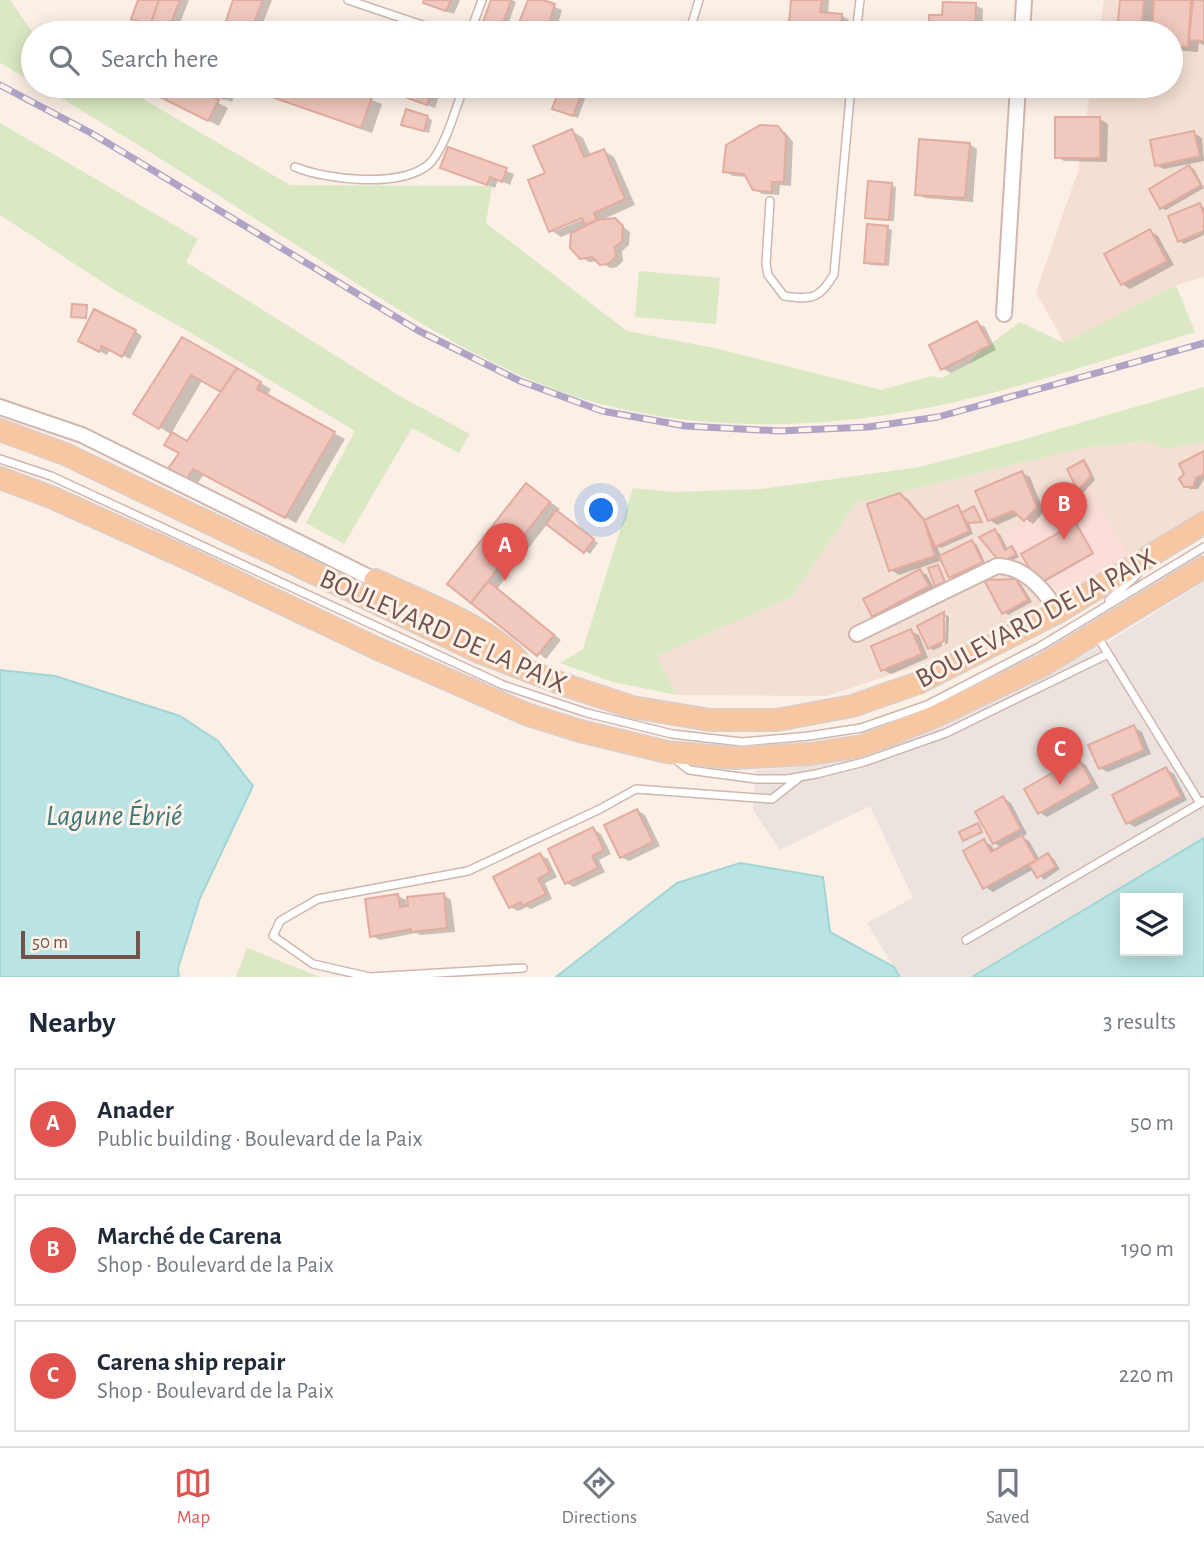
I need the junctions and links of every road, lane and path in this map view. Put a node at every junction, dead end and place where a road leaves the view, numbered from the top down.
1 (348, 0) edge
2 (482, 0) edge
3 (699, 0) edge
4 (860, 0) edge
5 (1024, 0) edge
6 (410, 21) edge
7 (474, 21) edge
8 (693, 21) edge
9 (857, 21) edge
10 (1022, 21) edge
11 (459, 98) edge
12 (850, 98) edge
13 (1017, 98) edge
14 (295, 167) dead end
15 (769, 201) dead end
16 (1004, 314) dead end
17 (0, 407) edge
18 (0, 430) edge
19 (0, 459) edge
20 (0, 478) edge
21 (1204, 523) edge
22 (1204, 547) edge
23 (1164, 555) junction
24 (1204, 567) edge
25 (375, 580) joint
26 (1058, 612) junction
27 (1096, 612) junction
28 (857, 634) dead end
29 (1096, 634) junction
30 (1108, 654) junction
31 (524, 667) junction
32 (667, 752) junction
33 (800, 777) junction
34 (1202, 802) edge
35 (965, 940) dead end
36 (523, 968) dead end

1 - 6 lane
2 - 7 lane
3 - 8 lane
4 - 9 lane
5 - 10 street
11 - 14 lane
12 - 15 lane
13 - 16 street
17 - 25 street
18 - 31 main road, BOULEVARD DE LA PAIX
19 - 27 lane, BOULEVARD DE LA PAIX
20 - 32 main road, BOULEVARD DE LA PAIX
21 - 23 main road, BOULEVARD DE LA PAIX
22 - 23 lane, BOULEVARD DE LA PAIX
23 - 26 main road, BOULEVARD DE LA PAIX
23 - 27 lane
23 - 27 lane, BOULEVARD DE LA PAIX
24 - 29 main road, BOULEVARD DE LA PAIX
25 - 31 main road
26 - 28 street
26 - 31 main road, BOULEVARD DE LA PAIX
29 - 30 lane
29 - 32 main road, BOULEVARD DE LA PAIX
30 - 33 lane
30 - 34 lane
32 - 33 lane
33 - 36 lane
34 - 35 lane

